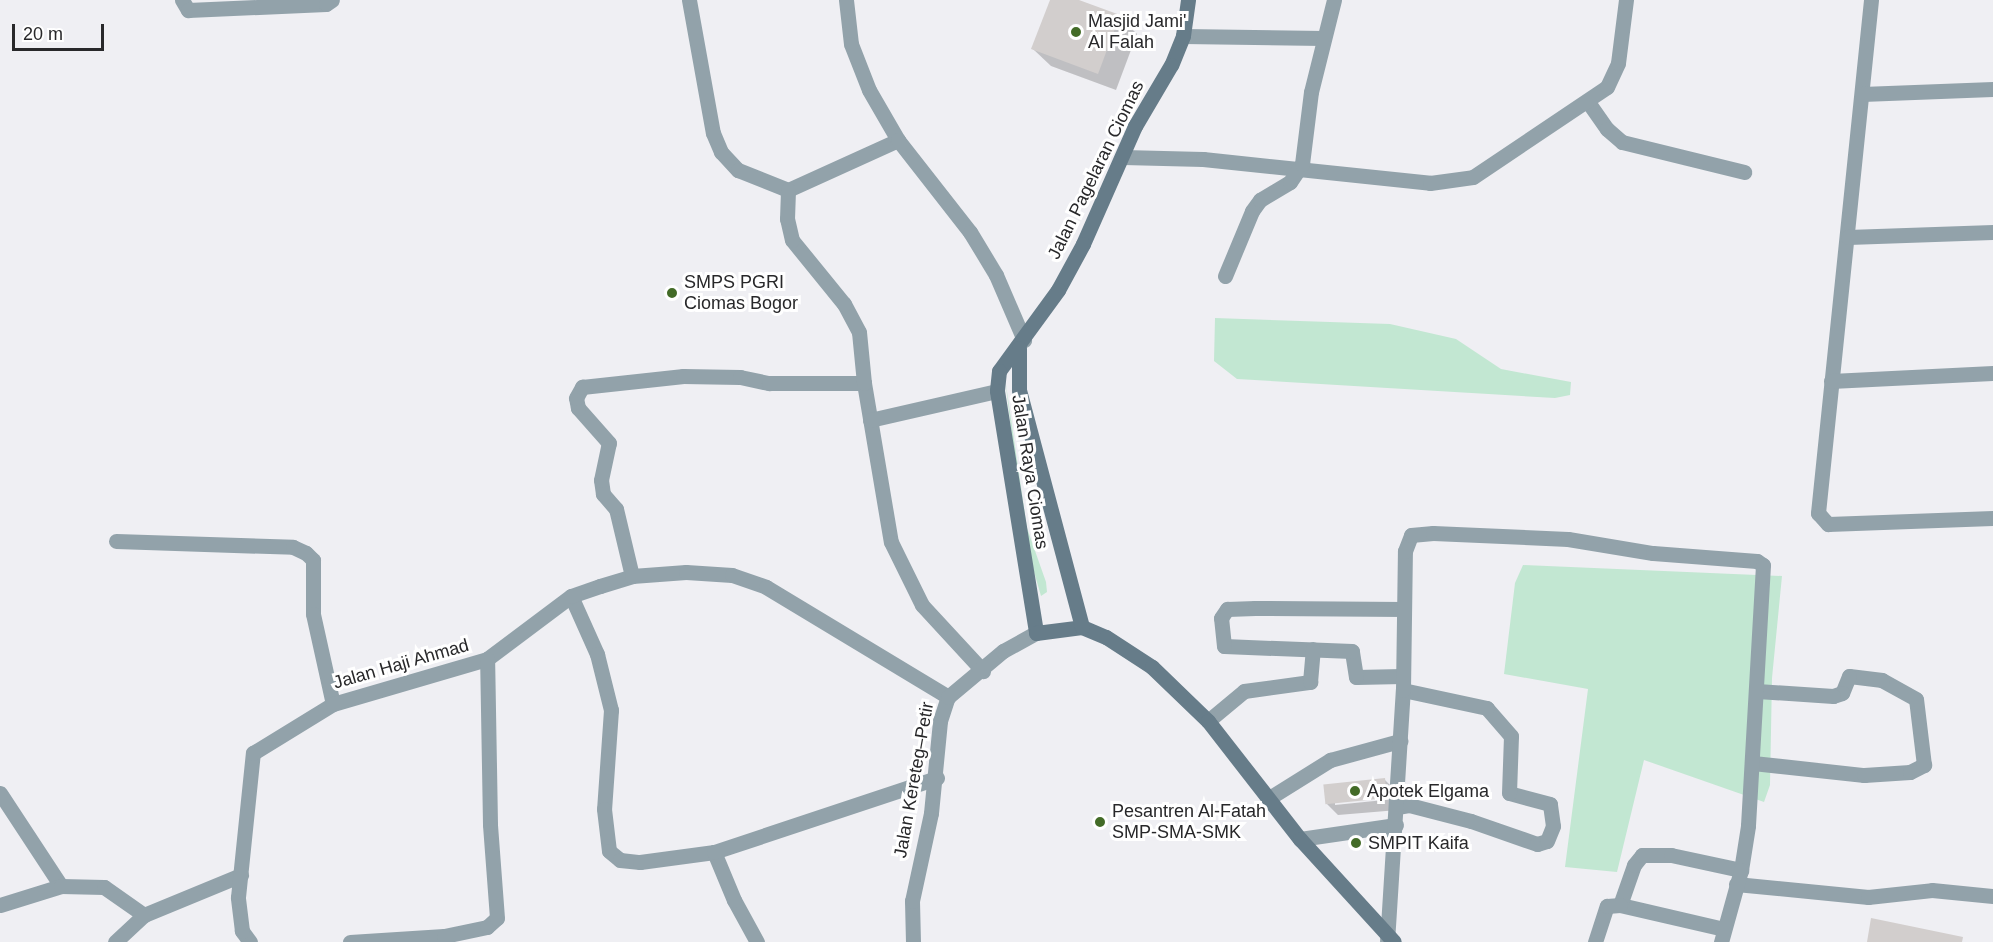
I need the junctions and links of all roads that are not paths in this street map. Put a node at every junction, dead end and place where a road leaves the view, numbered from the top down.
1 (182, 0) edge
2 (332, 0) edge
3 (689, 0) edge
4 (846, 0) edge
5 (1188, 0) edge
6 (1334, 0) edge
7 (1626, 0) edge
8 (1871, 0) edge
9 (1183, 36) junction
10 (1323, 38) junction
11 (1993, 89) edge
12 (1862, 94) junction
13 (1588, 102) junction
14 (898, 140) junction
15 (1123, 157) junction
16 (1300, 170) junction
17 (1744, 172) dead end
18 (788, 190) junction
19 (1993, 232) edge
20 (1848, 237) junction
21 (1224, 276) dead end
22 (1022, 344) junction
23 (1993, 373) edge
24 (1831, 381) junction
25 (864, 383) junction
26 (997, 392) junction
27 (870, 420) junction
28 (1993, 518) edge
29 (116, 541) dead end
30 (632, 576) junction
31 (572, 597) junction
32 (1404, 609) junction
33 (1082, 627) junction
34 (1036, 633) junction
35 (1313, 649) junction
36 (487, 659) junction
37 (982, 671) junction
38 (1403, 683) junction
39 (1757, 691) junction
40 (948, 697) junction
41 (333, 704) junction
42 (1208, 721) junction
43 (1400, 741) junction
44 (1753, 763) junction
45 (937, 778) junction
46 (0, 793) edge
47 (1271, 797) junction
48 (1397, 807) junction
49 (1396, 825) junction
50 (1300, 839) junction
51 (714, 852) junction
52 (241, 875) junction
53 (1739, 877) junction
54 (61, 886) junction
55 (1993, 896) edge
56 (0, 905) edge
57 (1620, 905) junction
58 (144, 915) junction
59 (1723, 936) edge
60 (1389, 940) edge
61 (116, 942) edge
62 (250, 942) edge
63 (350, 942) edge
64 (757, 942) edge
65 (914, 942) edge
66 (1595, 942) edge

1 - 2 street
3 - 18 street
4 - 14 street
5 - 9 main road, Jalan Pagelaran Ciomas
6 - 10 street
7 - 13 street
8 - 12 street
9 - 10 street
9 - 15 main road, Jalan Pagelaran Ciomas
10 - 16 street
11 - 12 street
12 - 20 street
13 - 16 street
13 - 17 street
14 - 18 street
14 - 22 street
15 - 16 street
15 - 22 main road, Jalan Pagelaran Ciomas
16 - 21 street
18 - 25 street
19 - 20 street
20 - 24 street
22 - 26 main road, Jalan Raya Ciomas
22 - 33 main road, Jalan Raya Ciomas
23 - 24 street
24 - 28 street
25 - 27 street
25 - 30 street
26 - 27 street
26 - 34 main road, Jalan Raya Ciomas
27 - 37 street
29 - 41 street
30 - 31 street, Jalan Haji Ahmad
30 - 40 street, Jalan Haji Ahmad
31 - 36 street, Jalan Haji Ahmad
31 - 51 street
32 - 35 street
32 - 38 street
32 - 39 street
33 - 34 main road
33 - 42 main road
34 - 37 street, Jalan Kereteg–Petir
35 - 38 street
35 - 42 street
36 - 41 street, Jalan Haji Ahmad
36 - 63 street
37 - 40 street, Jalan Kereteg–Petir
38 - 43 street
38 - 48 street
39 - 44 street
39 - 44 street
40 - 45 street, Jalan Kereteg–Petir
41 - 52 street, Jalan Haji Ahmad
42 - 47 main road
43 - 47 street
43 - 48 street
44 - 53 street
45 - 51 street
45 - 65 street, Jalan Kereteg–Petir
46 - 54 street
47 - 50 main road
48 - 49 street
49 - 50 street
49 - 60 street
50 - 60 main road
51 - 64 street
52 - 58 street
52 - 62 street
53 - 55 street
53 - 57 street
53 - 59 street
54 - 56 street
54 - 58 street
57 - 59 street
57 - 66 street
58 - 61 street

